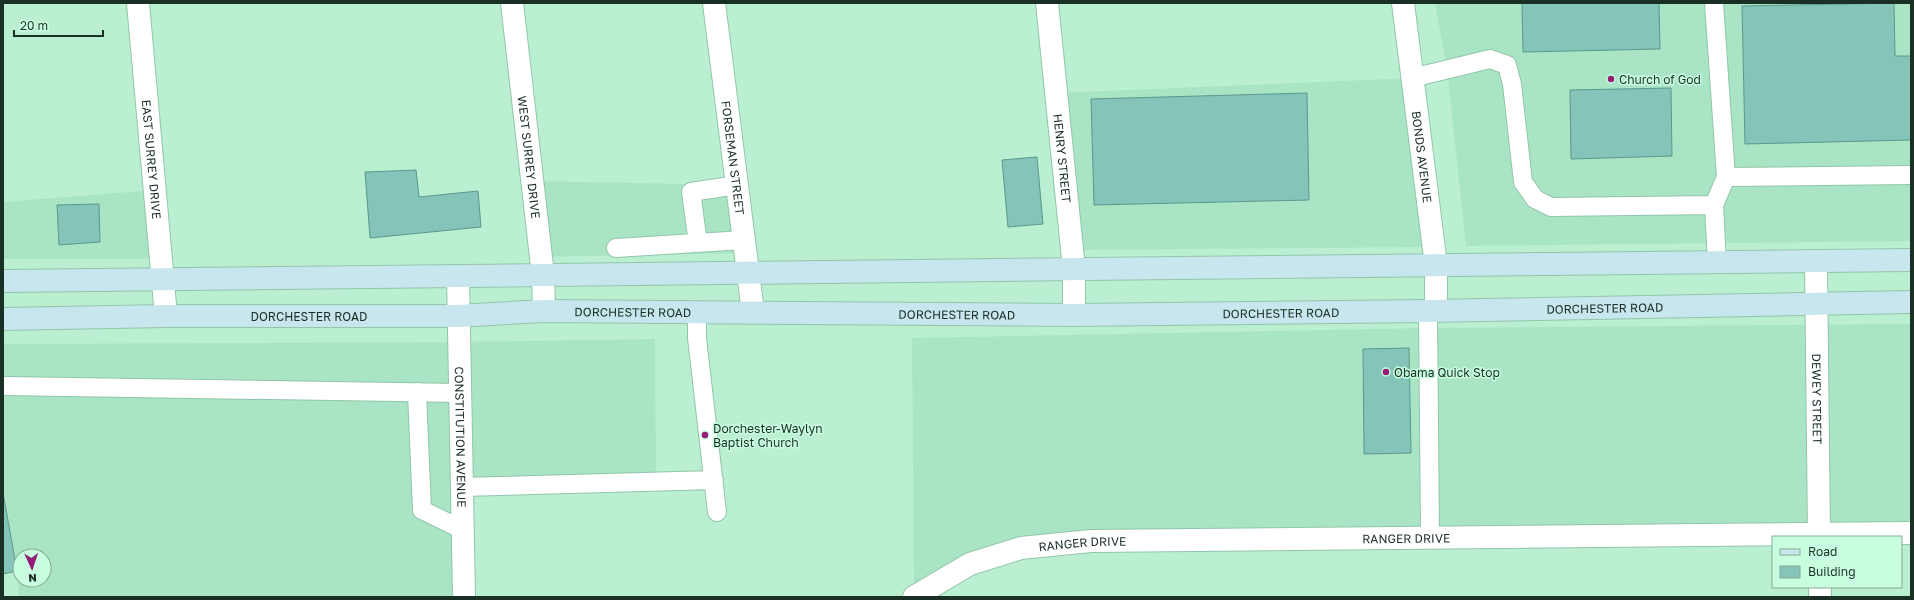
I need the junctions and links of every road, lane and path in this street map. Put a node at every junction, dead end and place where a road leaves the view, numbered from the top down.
1 (138, 3) edge
2 (512, 3) edge
3 (714, 3) edge
4 (1047, 3) edge
5 (1403, 3) edge
6 (1714, 3) edge
7 (1412, 78) junction
8 (1911, 175) edge
9 (1726, 177) junction
10 (737, 185) junction
11 (1714, 205) junction
12 (744, 240) junction
13 (698, 243) junction
14 (616, 248) dead end
15 (1816, 260) junction
16 (1911, 260) edge
17 (1717, 262) junction
18 (1436, 265) junction
19 (1074, 269) junction
20 (748, 273) junction
21 (542, 275) junction
22 (458, 276) junction
23 (163, 280) junction
24 (3, 281) edge
25 (1817, 302) junction
26 (1911, 302) edge
27 (544, 311) junction
28 (1432, 311) junction
29 (697, 312) junction
30 (753, 312) junction
31 (1074, 315) junction
32 (166, 316) junction
33 (458, 316) junction
34 (3, 319) edge
35 (3, 386) edge
36 (417, 392) junction
37 (460, 393) junction
38 (714, 480) junction
39 (462, 487) junction
40 (717, 512) dead end
41 (462, 530) junction
42 (1911, 533) edge
43 (1772, 536) edge
44 (1819, 536) edge
45 (1430, 538) junction
46 (464, 597) edge
47 (914, 597) edge

1 - 23 street, EAST SURREY DRIVE
2 - 21 street, WEST SURREY DRIVE
3 - 10 street, FORSEMAN STREET
4 - 19 street, HENRY STREET
5 - 7 street, BONDS AVENUE
6 - 9 lane
7 - 11 lane
7 - 18 street, BONDS AVENUE
8 - 9 lane
9 - 11 lane
10 - 12 street, FORSEMAN STREET
10 - 13 lane
11 - 17 lane
12 - 13 lane
12 - 20 street, FORSEMAN STREET
13 - 14 lane
15 - 16 main road
15 - 17 main road
15 - 25 street, DEWEY STREET
17 - 18 main road
18 - 19 main road
18 - 28 street, BONDS AVENUE
19 - 20 main road
19 - 31 street, HENRY STREET
20 - 21 main road
20 - 30 street, FORSEMAN STREET
21 - 22 main road
21 - 27 street, WEST SURREY DRIVE
22 - 23 main road
22 - 33 street, CONSTITUTION AVENUE
23 - 24 main road
23 - 32 street, EAST SURREY DRIVE
25 - 26 main road, DORCHESTER ROAD
25 - 28 main road, DORCHESTER ROAD
25 - 44 street, DEWEY STREET
27 - 29 main road, DORCHESTER ROAD
27 - 33 main road, DORCHESTER ROAD
28 - 31 main road, DORCHESTER ROAD
28 - 45 lane
29 - 30 main road, DORCHESTER ROAD
29 - 38 lane
30 - 31 main road, DORCHESTER ROAD
32 - 33 main road, DORCHESTER ROAD
32 - 34 main road, DORCHESTER ROAD
33 - 37 street, CONSTITUTION AVENUE
35 - 36 lane
36 - 37 lane
36 - 41 lane
37 - 39 street, CONSTITUTION AVENUE
38 - 39 lane
38 - 40 lane
39 - 41 street, CONSTITUTION AVENUE
41 - 46 street, CONSTITUTION AVENUE
42 - 44 street, RANGER DRIVE
43 - 45 street, RANGER DRIVE
45 - 47 street, RANGER DRIVE

